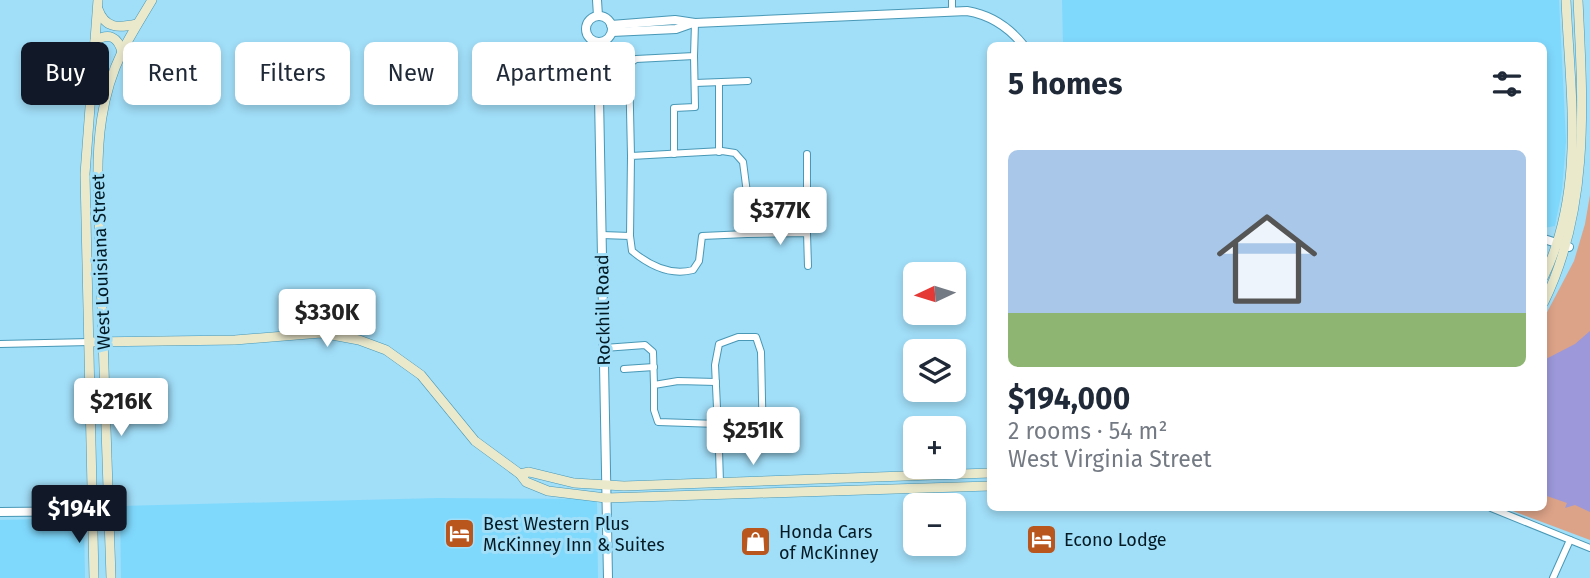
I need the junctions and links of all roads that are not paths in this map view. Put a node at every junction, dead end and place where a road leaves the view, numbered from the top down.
1 (152, 0) edge
2 (597, 0) edge
3 (952, 0) edge
4 (1566, 0) edge
5 (1578, 0) edge
6 (98, 4) edge
7 (952, 11) junction
8 (598, 16) junction
9 (694, 23) junction
10 (137, 24) junction
11 (611, 28) junction
12 (95, 41) junction
13 (596, 42) edge
14 (600, 42) edge
15 (1020, 42) edge
16 (122, 52) junction
17 (694, 56) junction
18 (748, 81) dead end
19 (719, 82) junction
20 (695, 83) junction
21 (599, 105) edge
22 (1571, 106) junction
23 (719, 152) junction
24 (674, 154) junction
25 (807, 154) dead end
26 (631, 156) junction
27 (1585, 174) junction
28 (85, 188) junction
29 (98, 188) junction
30 (747, 193) junction
31 (807, 194) junction
32 (807, 233) junction
33 (747, 234) junction
34 (601, 235) junction
35 (630, 236) junction
36 (1547, 240) edge
37 (1558, 243) junction
38 (1569, 247) junction
39 (808, 266) dead end
40 (1547, 269) edge
41 (1547, 295) edge
42 (90, 342) junction
43 (103, 342) junction
44 (0, 344) edge
45 (604, 348) junction
46 (654, 367) junction
47 (624, 369) dead end
48 (716, 382) junction
49 (654, 384) junction
50 (718, 424) junction
51 (719, 450) junction
52 (987, 473) edge
53 (520, 474) junction
54 (720, 483) junction
55 (606, 486) junction
56 (987, 486) edge
57 (606, 498) junction
58 (94, 511) junction
59 (108, 511) junction
60 (1498, 511) edge
61 (0, 512) edge
62 (1570, 540) junction
63 (1590, 548) edge
64 (94, 578) edge
65 (111, 578) edge
66 (608, 578) edge
67 (1553, 578) edge

1 - 10 main road, West Louisiana Street
2 - 8 street
3 - 7 street
4 - 22 main road
5 - 27 main road
6 - 10 main road
6 - 12 main road
7 - 9 street
7 - 15 street
8 - 11 street
8 - 13 street
9 - 11 street
9 - 17 street
10 - 16 main road, West Louisiana Street
11 - 14 street
12 - 16 main road
12 - 28 main road
16 - 29 main road, West Louisiana Street
17 - 20 street
17 - 26 street
18 - 19 street
19 - 20 street
19 - 23 street
20 - 24 street
21 - 34 street, Rockhill Road
22 - 27 main road
22 - 37 main road
23 - 24 street
23 - 30 street
24 - 26 street
25 - 31 street
26 - 35 street
27 - 38 main road
28 - 29 main road
28 - 42 main road
29 - 43 main road, West Louisiana Street
30 - 31 street
30 - 33 street
31 - 32 street
32 - 33 street
32 - 39 street
33 - 35 street
34 - 35 street
34 - 45 street, Rockhill Road
36 - 37 street
37 - 38 street
37 - 40 main road
38 - 41 main road
42 - 43 main road
42 - 44 street
42 - 58 main road
43 - 53 main road
43 - 59 main road, West Louisiana Street
45 - 46 street
45 - 55 street, Rockhill Road
46 - 47 street
46 - 49 street
48 - 49 street
48 - 50 street
48 - 51 street
49 - 50 street
50 - 51 street
51 - 54 street
52 - 54 main road
53 - 55 main road
53 - 57 main road
54 - 55 main road
55 - 57 street, Rockhill Road
56 - 57 main road
57 - 66 street, Rockhill Road
58 - 59 street
58 - 61 street
58 - 64 main road
59 - 65 main road, West Louisiana Street
60 - 62 street
62 - 63 street
62 - 67 street

